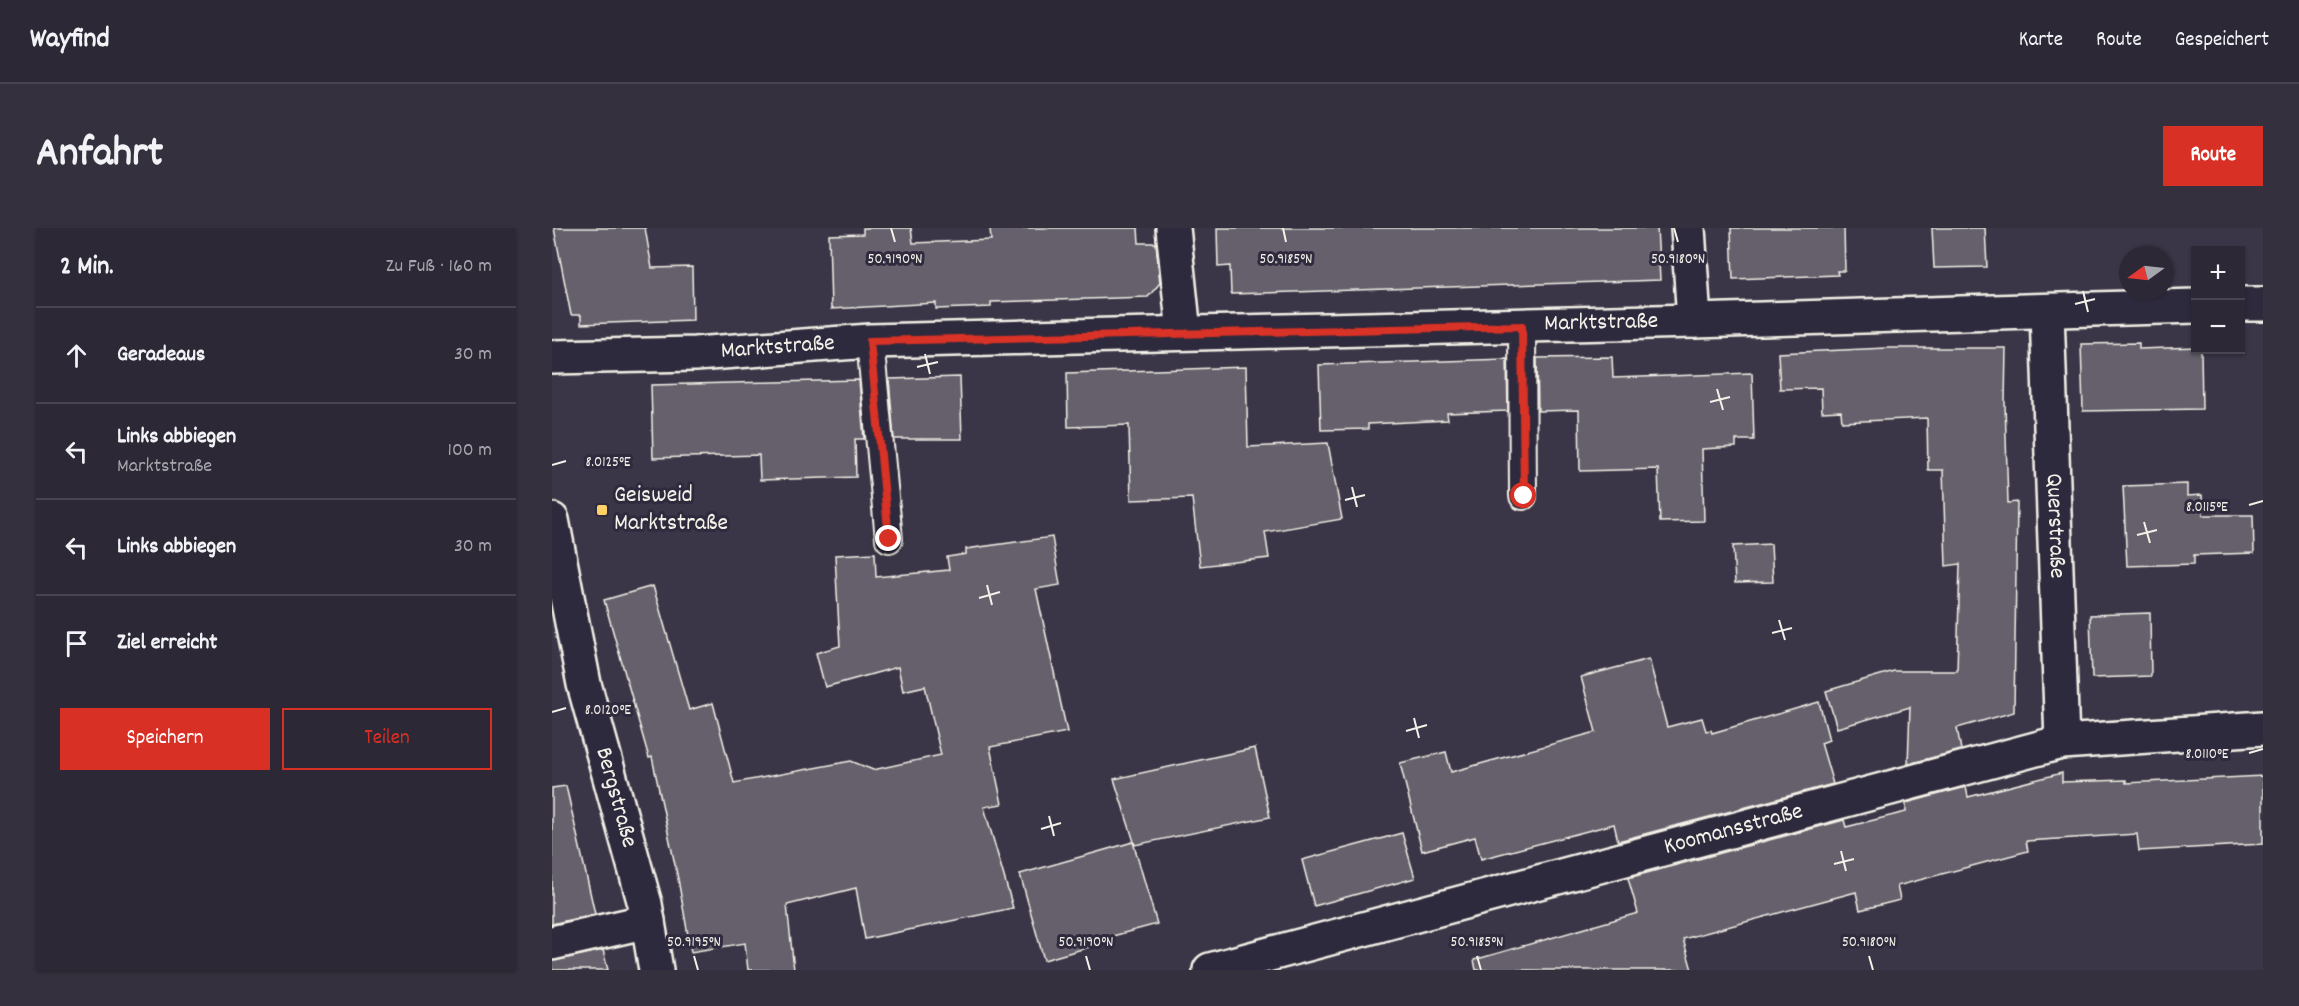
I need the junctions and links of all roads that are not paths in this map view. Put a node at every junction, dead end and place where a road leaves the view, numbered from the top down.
1 (1173, 228) edge
2 (1688, 228) edge
3 (2245, 304) edge
4 (2263, 304) edge
5 (2191, 306) edge
6 (2047, 312) junction
7 (1694, 321) junction
8 (1522, 326) junction
9 (1184, 333) junction
10 (870, 341) junction
11 (552, 357) edge
12 (1524, 496) dead end
13 (552, 520) edge
14 (889, 539) dead end
15 (2263, 728) edge
16 (2062, 742) junction
17 (648, 921) junction
18 (552, 943) edge
19 (656, 970) edge
20 (1210, 970) edge

1 - 9 street
2 - 7 street, Marktstraße
3 - 4 street
5 - 6 street, Marktstraße
6 - 7 street, Marktstraße
6 - 16 street, Querstraße
7 - 8 street, Marktstraße
8 - 9 street, Marktstraße
8 - 12 lane
9 - 10 street, Marktstraße
10 - 11 street, Marktstraße
10 - 14 lane
13 - 17 street, Bergstraße
15 - 16 street, Koomansstraße
16 - 20 street, Koomansstraße
17 - 18 street
17 - 19 street, Bergstraße

